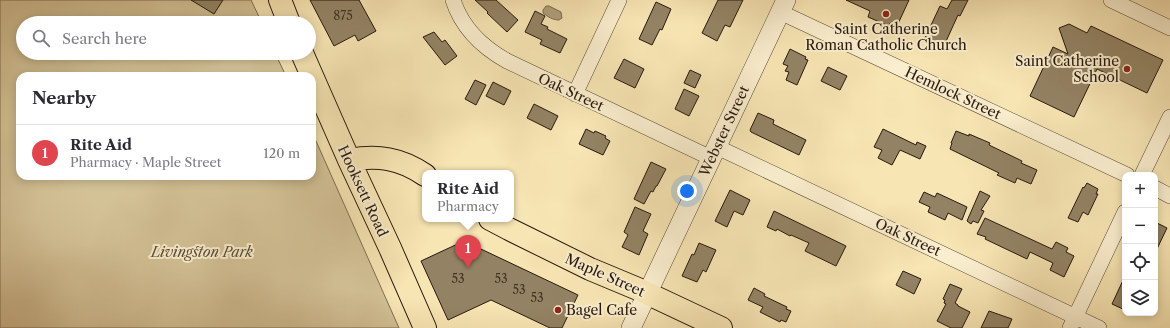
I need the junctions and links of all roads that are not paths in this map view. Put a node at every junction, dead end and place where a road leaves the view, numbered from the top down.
1 (280, 0) edge
2 (452, 0) edge
3 (619, 0) edge
4 (1111, 0) edge
5 (783, 6) edge
6 (287, 16) edge
7 (1170, 28) edge
8 (305, 60) edge
9 (310, 72) edge
10 (316, 86) edge
11 (575, 94) junction
12 (1170, 116) edge
13 (714, 153) junction
14 (348, 160) junction
15 (422, 172) edge
16 (1143, 172) edge
17 (1122, 173) edge
18 (1158, 190) edge
19 (1170, 196) edge
20 (1122, 218) edge
21 (495, 222) edge
22 (647, 293) junction
23 (1073, 322) edge
24 (425, 328) edge
25 (631, 328) edge
26 (721, 328) edge
27 (1099, 328) edge

1 - 6 main road
2 - 11 street, Oak Street
3 - 11 street
4 - 7 street
5 - 13 street, Webster Street
5 - 17 street, Hemlock Street
8 - 9 main road, Hooksett Road
10 - 14 main road, Hooksett Road
11 - 13 street, Oak Street
12 - 16 street
13 - 22 street, Webster Street
13 - 23 street, Oak Street
14 - 15 main road
14 - 24 main road, Hooksett Road
18 - 19 street
20 - 23 street
21 - 22 main road, Maple Street
22 - 25 street, Webster Street
22 - 26 main road, Maple Street
23 - 27 street, Oak Street

